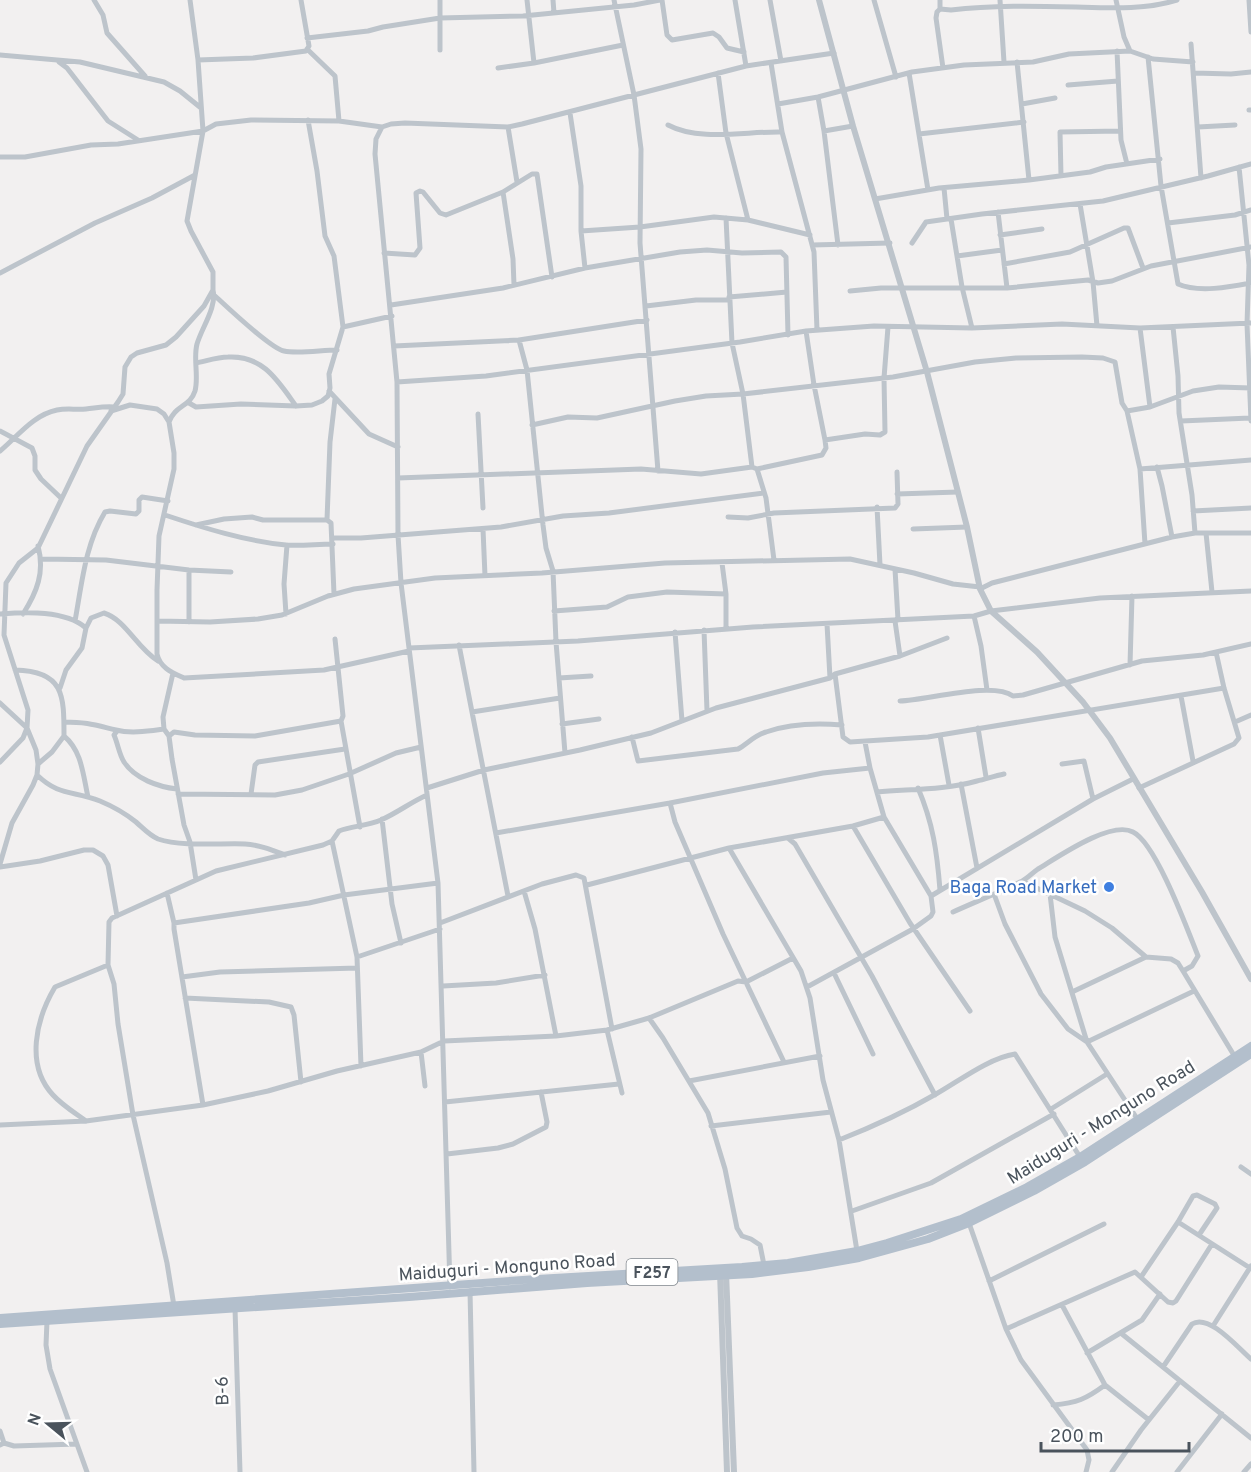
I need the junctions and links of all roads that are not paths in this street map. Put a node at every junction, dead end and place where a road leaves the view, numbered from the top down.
1 (94, 0) edge
2 (190, 0) edge
3 (301, 0) edge
4 (440, 0) edge
5 (527, 0) edge
6 (553, 0) edge
7 (661, 0) edge
8 (735, 0) edge
9 (770, 0) edge
10 (819, 0) edge
11 (874, 0) edge
12 (940, 0) edge
13 (1116, 0) edge
14 (1177, 0) edge
15 (1249, 0) edge
16 (614, 3) edge
17 (1000, 3) edge
18 (1118, 7) junction
19 (940, 9) junction
20 (554, 13) junction
21 (530, 15) junction
22 (440, 18) junction
23 (1251, 32) edge
24 (307, 38) junction
25 (1191, 44) dead end
26 (622, 45) junction
27 (307, 49) junction
28 (440, 50) dead end
29 (1117, 51) junction
30 (1130, 51) junction
31 (744, 52) junction
32 (834, 53) junction
33 (0, 55) edge
34 (1148, 57) junction
35 (198, 60) junction
36 (781, 61) junction
37 (59, 62) junction
38 (1004, 62) junction
39 (1017, 62) junction
40 (1193, 62) junction
41 (534, 63) junction
42 (771, 63) junction
43 (746, 66) junction
44 (498, 68) dead end
45 (943, 68) junction
46 (1251, 72) edge
47 (718, 73) junction
48 (909, 73) junction
49 (1194, 73) junction
50 (146, 77) junction
51 (896, 77) junction
52 (1118, 81) junction
53 (1068, 85) dead end
54 (844, 90) junction
55 (634, 95) junction
56 (818, 97) junction
57 (1055, 98) dead end
58 (778, 104) junction
59 (1022, 104) junction
60 (201, 108) junction
61 (570, 113) junction
62 (308, 120) junction
63 (339, 121) junction
64 (1024, 122) junction
65 (668, 125) dead end
66 (1235, 125) dead end
67 (854, 126) junction
68 (382, 127) junction
69 (508, 127) junction
70 (1198, 127) junction
71 (203, 131) junction
72 (824, 131) junction
73 (1120, 131) junction
74 (782, 132) junction
75 (726, 133) junction
76 (919, 134) junction
77 (138, 140) junction
78 (0, 157) edge
79 (1160, 159) junction
80 (1127, 164) junction
81 (1251, 164) edge
82 (1239, 167) junction
83 (195, 175) junction
84 (1061, 176) junction
85 (1201, 178) junction
86 (1029, 180) junction
87 (517, 182) junction
88 (1161, 186) junction
89 (944, 188) junction
90 (928, 190) junction
91 (502, 192) junction
92 (875, 199) junction
93 (1080, 204) junction
94 (1251, 210) edge
95 (998, 212) junction
96 (1244, 213) junction
97 (726, 218) junction
98 (949, 219) junction
99 (748, 220) junction
100 (1168, 223) junction
101 (640, 227) junction
102 (1042, 229) dead end
103 (581, 231) junction
104 (810, 235) junction
105 (1000, 235) junction
106 (890, 243) junction
107 (912, 243) dead end
108 (812, 245) junction
109 (838, 245) junction
110 (1086, 245) junction
111 (1249, 248) edge
112 (1002, 250) junction
113 (727, 252) junction
114 (384, 253) junction
115 (957, 256) junction
116 (641, 259) junction
117 (1173, 262) junction
118 (1004, 264) junction
119 (585, 268) junction
120 (1143, 268) junction
121 (0, 273) edge
122 (552, 277) junction
123 (1093, 282) junction
124 (1249, 283) edge
125 (514, 285) junction
126 (962, 287) junction
127 (903, 288) junction
128 (1006, 288) junction
129 (850, 291) dead end
130 (214, 292) junction
131 (787, 292) junction
132 (729, 298) junction
133 (391, 305) junction
134 (646, 306) junction
135 (392, 316) junction
136 (646, 320) junction
137 (1249, 323) edge
138 (1097, 326) junction
139 (343, 327) junction
140 (888, 327) junction
141 (1173, 327) junction
142 (914, 328) junction
143 (972, 328) junction
144 (1140, 328) junction
145 (816, 330) junction
146 (806, 332) junction
147 (788, 334) junction
148 (519, 340) junction
149 (732, 343) junction
150 (394, 346) junction
151 (337, 350) junction
152 (649, 355) junction
153 (196, 363) junction
154 (527, 370) junction
155 (927, 372) junction
156 (884, 378) junction
157 (397, 382) junction
158 (814, 385) junction
159 (1250, 388) edge
160 (329, 391) junction
161 (742, 394) junction
162 (1179, 396) junction
163 (335, 399) junction
164 (189, 403) junction
165 (296, 406) junction
166 (653, 406) junction
167 (1150, 407) junction
168 (112, 409) junction
169 (1127, 411) junction
170 (478, 414) dead end
171 (1251, 420) edge
172 (1181, 421) junction
173 (169, 422) junction
174 (532, 425) junction
175 (0, 431) edge
176 (15, 439) junction
177 (825, 440) junction
178 (398, 447) junction
179 (0, 451) edge
180 (1251, 460) edge
181 (1188, 464) junction
182 (1157, 467) junction
183 (755, 468) junction
184 (1140, 469) junction
185 (658, 471) junction
186 (538, 472) junction
187 (897, 472) dead end
188 (481, 475) junction
189 (398, 478) junction
190 (958, 492) junction
191 (764, 493) junction
192 (897, 494) junction
193 (61, 498) junction
194 (168, 501) junction
195 (877, 507) junction
196 (483, 508) dead end
197 (1251, 508) edge
198 (1193, 511) junction
199 (165, 515) junction
200 (768, 515) junction
201 (728, 517) dead end
202 (327, 520) junction
203 (543, 521) junction
204 (196, 525) junction
205 (967, 526) junction
206 (483, 529) junction
207 (913, 529) dead end
208 (1195, 533) junction
209 (1206, 533) junction
210 (1251, 533) edge
211 (398, 535) junction
212 (1172, 537) junction
213 (333, 541) junction
214 (1145, 544) junction
215 (287, 545) junction
216 (38, 546) junction
217 (42, 559) junction
218 (86, 559) junction
219 (774, 560) junction
220 (722, 563) junction
221 (880, 565) junction
222 (158, 567) junction
223 (896, 569) junction
224 (189, 570) junction
225 (553, 571) junction
226 (231, 572) dead end
227 (485, 576) junction
228 (0, 581) edge
229 (6, 583) junction
230 (401, 583) junction
231 (980, 588) junction
232 (1251, 591) edge
233 (1212, 592) junction
234 (334, 594) junction
235 (726, 594) junction
236 (1132, 596) junction
237 (991, 610) junction
238 (554, 611) junction
239 (2, 614) edge
240 (23, 614) junction
241 (286, 614) junction
242 (974, 616) junction
243 (897, 620) junction
244 (75, 621) junction
245 (157, 621) junction
246 (189, 622) junction
247 (828, 624) junction
248 (86, 628) junction
249 (726, 629) junction
250 (704, 630) junction
251 (675, 632) junction
252 (947, 638) dead end
253 (335, 639) dead end
254 (556, 642) junction
255 (1251, 644) edge
256 (459, 645) junction
257 (409, 650) junction
258 (1216, 652) junction
259 (900, 656) junction
260 (158, 661) junction
261 (1130, 665) junction
262 (338, 667) junction
263 (15, 670) junction
264 (173, 673) junction
265 (591, 676) dead end
266 (833, 676) junction
267 (559, 678) junction
268 (1065, 682) junction
269 (60, 688) junction
270 (1224, 688) junction
271 (987, 690) junction
272 (1181, 696) junction
273 (560, 698) junction
274 (900, 701) dead end
275 (0, 703) edge
276 (1089, 710) junction
277 (706, 711) junction
278 (472, 712) junction
279 (1251, 715) edge
280 (599, 719) dead end
281 (341, 721) junction
282 (682, 721) junction
283 (64, 722) junction
284 (1234, 722) junction
285 (562, 724) junction
286 (842, 725) junction
287 (27, 728) junction
288 (978, 728) junction
289 (164, 729) junction
290 (117, 731) junction
291 (940, 735) junction
292 (64, 736) junction
293 (169, 736) junction
294 (632, 737) junction
295 (866, 742) junction
296 (421, 747) junction
297 (345, 749) junction
298 (565, 753) junction
299 (1193, 761) junction
300 (0, 762) edge
301 (38, 764) junction
302 (1062, 764) dead end
303 (870, 768) junction
304 (484, 770) junction
305 (349, 774) junction
306 (1004, 774) dead end
307 (37, 775) junction
308 (986, 777) junction
309 (1133, 779) junction
310 (961, 783) junction
311 (949, 785) junction
312 (918, 788) junction
313 (1139, 788) junction
314 (178, 791) junction
315 (427, 792) junction
316 (877, 792) junction
317 (251, 794) junction
318 (88, 796) junction
319 (1093, 800) junction
320 (670, 803) junction
321 (884, 817) junction
322 (382, 819) junction
323 (853, 826) junction
324 (360, 827) junction
325 (496, 833) junction
326 (788, 838) junction
327 (332, 840) junction
328 (190, 842) junction
329 (729, 848) junction
330 (286, 855) junction
331 (690, 858) junction
332 (0, 866) edge
333 (977, 868) junction
334 (195, 880) junction
335 (1023, 881) junction
336 (438, 883) junction
337 (587, 885) junction
338 (940, 890) junction
339 (391, 891) junction
340 (524, 891) junction
341 (166, 893) junction
342 (994, 894) junction
343 (1050, 894) junction
344 (344, 895) junction
345 (931, 896) junction
346 (508, 897) junction
347 (953, 912) dead end
348 (117, 916) junction
349 (174, 923) junction
350 (440, 926) junction
351 (913, 928) junction
352 (401, 943) junction
353 (357, 957) junction
354 (1146, 957) junction
355 (793, 958) junction
356 (862, 958) junction
357 (108, 965) junction
358 (357, 968) junction
359 (1183, 971) junction
360 (834, 973) junction
361 (544, 975) junction
362 (182, 977) junction
363 (1251, 979) edge
364 (746, 982) junction
365 (443, 986) junction
366 (807, 987) junction
367 (1194, 991) junction
368 (1072, 992) junction
369 (185, 998) junction
370 (970, 1011) dead end
371 (649, 1018) junction
372 (610, 1029) junction
373 (556, 1036) junction
374 (444, 1041) junction
375 (1087, 1042) junction
376 (1251, 1046) edge
377 (421, 1052) junction
378 (873, 1054) dead end
379 (1251, 1054) edge
380 (820, 1056) junction
381 (1235, 1057) junction
382 (784, 1062) junction
383 (361, 1066) junction
384 (1107, 1074) junction
385 (689, 1081) junction
386 (302, 1082) junction
387 (619, 1084) junction
388 (425, 1086) dead end
389 (541, 1092) junction
390 (622, 1093) dead end
391 (935, 1095) junction
392 (446, 1102) junction
393 (203, 1105) junction
394 (831, 1112) junction
395 (1052, 1112) junction
396 (133, 1115) junction
397 (1138, 1120) junction
398 (86, 1121) junction
399 (0, 1125) edge
400 (711, 1126) junction
401 (838, 1140) junction
402 (447, 1154) junction
403 (1080, 1157) junction
404 (1241, 1167) dead end
405 (1251, 1174) edge
406 (852, 1211) junction
407 (1178, 1221) junction
408 (969, 1223) junction
409 (1104, 1224) dead end
410 (1199, 1235) junction
411 (1212, 1244) junction
412 (857, 1251) junction
413 (764, 1265) junction
414 (1250, 1267) edge
415 (723, 1272) junction
416 (1141, 1278) junction
417 (989, 1281) junction
418 (450, 1287) junction
419 (469, 1288) junction
420 (1160, 1294) junction
421 (1062, 1305) junction
422 (174, 1306) junction
423 (235, 1308) junction
424 (0, 1318) edge
425 (48, 1321) junction
426 (0, 1323) edge
427 (1213, 1326) junction
428 (1006, 1329) junction
429 (1122, 1334) junction
430 (1087, 1353) junction
431 (1251, 1359) edge
432 (1163, 1367) junction
433 (1180, 1381) junction
434 (1105, 1385) junction
435 (1053, 1405) junction
436 (1222, 1414) junction
437 (1149, 1420) junction
438 (0, 1431) edge
439 (1251, 1438) edge
440 (2, 1444) edge
441 (77, 1444) junction
442 (1251, 1464) edge
443 (87, 1472) edge
444 (240, 1472) edge
445 (474, 1472) edge
446 (727, 1472) edge
447 (734, 1472) edge
448 (1086, 1472) edge
449 (1112, 1472) edge
450 (1177, 1472) edge
451 (1245, 1472) edge

1 - 50 street
2 - 35 street
3 - 24 street
4 - 22 street
5 - 21 street
6 - 20 street
7 - 16 street
7 - 31 street
8 - 31 street
9 - 36 street
10 - 32 street
11 - 51 street
12 - 19 street
13 - 18 street
14 - 18 street
15 - 23 street
16 - 20 street
16 - 26 street
17 - 18 street
17 - 19 street
17 - 38 street
18 - 30 street
19 - 45 street
20 - 21 street
21 - 22 street
21 - 41 street
22 - 24 street
22 - 28 street
24 - 27 street
25 - 40 street
26 - 41 street
26 - 55 street
27 - 35 street
27 - 63 street
29 - 30 street
29 - 39 street
29 - 52 street
30 - 34 street
31 - 43 street
32 - 36 street
32 - 54 street
33 - 37 street
34 - 40 street
34 - 79 street
35 - 60 street
36 - 42 street
37 - 50 street
37 - 77 street
38 - 39 street
38 - 45 street
39 - 59 street
40 - 49 street
41 - 44 street
42 - 43 street
42 - 58 street
43 - 47 street
45 - 48 street
46 - 49 street
47 - 55 street
47 - 75 street
48 - 51 street
48 - 76 street
49 - 70 street
50 - 60 street
51 - 54 street
52 - 53 street
52 - 73 street
54 - 56 street
54 - 67 street
55 - 61 street
55 - 101 street
56 - 58 street
56 - 72 street
57 - 59 street
58 - 74 street
59 - 64 street
60 - 71 street
61 - 69 street
61 - 103 street
62 - 63 street
62 - 71 street
62 - 139 street
63 - 68 street
64 - 76 street
64 - 86 street
65 - 75 street
66 - 70 street
67 - 72 street
67 - 92 street
68 - 69 street
68 - 114 street
69 - 87 street
70 - 85 street
71 - 77 street
71 - 83 street
72 - 109 street
73 - 80 street
73 - 84 street
74 - 75 street
74 - 104 street
75 - 99 street
76 - 90 street
77 - 78 street
79 - 80 street
79 - 88 street
80 - 84 street
81 - 82 street
82 - 85 street
82 - 96 street
83 - 121 street
83 - 130 street
84 - 86 street
85 - 88 street
86 - 89 street
87 - 91 street
87 - 122 street
88 - 93 street
88 - 100 street
89 - 90 street
89 - 98 street
90 - 92 street
91 - 114 street
91 - 125 street
92 - 106 street
93 - 95 street
93 - 110 street
94 - 96 street
95 - 98 street
95 - 105 street
96 - 100 street
96 - 111 street
97 - 99 street
97 - 101 street
97 - 113 street
98 - 107 street
98 - 115 street
99 - 104 street
100 - 117 street
101 - 103 street
101 - 116 street
102 - 105 street
103 - 119 street
104 - 108 street
105 - 112 street
106 - 109 street
106 - 127 street
108 - 109 street
108 - 145 street
110 - 118 street
110 - 120 street
110 - 123 street
111 - 117 street
111 - 124 street
112 - 115 street
112 - 118 street
113 - 116 street
113 - 131 street
113 - 132 street
114 - 133 street
115 - 126 street
116 - 119 street
116 - 134 street
117 - 120 street
117 - 124 street
118 - 128 street
119 - 122 street
120 - 123 street
122 - 125 street
123 - 128 street
123 - 138 street
124 - 137 street
125 - 133 street
126 - 127 street
126 - 128 street
126 - 143 street
127 - 129 street
127 - 142 street
130 - 151 street
130 - 153 street
130 - 168 street
131 - 132 street
131 - 147 street
132 - 134 street
132 - 149 street
133 - 135 street
134 - 136 street
135 - 139 street
135 - 150 street
136 - 148 street
136 - 152 street
137 - 141 street
137 - 159 street
138 - 143 street
138 - 144 street
139 - 151 street
140 - 142 street
140 - 145 street
140 - 156 street
141 - 144 street
141 - 162 street
142 - 143 street
142 - 155 street
144 - 167 street
145 - 146 street
146 - 147 street
146 - 158 street
147 - 149 street
148 - 150 street
148 - 154 street
149 - 152 street
149 - 161 street
150 - 157 street
151 - 160 street
152 - 154 street
152 - 166 street
153 - 164 street
153 - 165 street
154 - 157 street
154 - 174 street
155 - 156 street
155 - 169 street
155 - 190 street
156 - 158 street
156 - 177 street
157 - 178 street
158 - 161 street
158 - 177 street
159 - 162 street
159 - 171 street
160 - 163 street
160 - 165 street
161 - 166 street
161 - 183 street
162 - 167 street
162 - 172 street
163 - 178 street
163 - 202 street
164 - 165 street
164 - 173 street
166 - 174 street
166 - 185 street
167 - 169 street
168 - 173 street
168 - 176 street
168 - 193 street
169 - 184 street
170 - 188 street
171 - 172 street
172 - 181 street
173 - 194 street
174 - 186 street
175 - 176 street
176 - 179 street
176 - 193 street
177 - 183 street
178 - 189 street
180 - 181 street
181 - 182 street
181 - 198 street
182 - 184 street
182 - 212 street
183 - 185 street
183 - 191 street
184 - 214 street
185 - 186 street
186 - 188 street
186 - 203 street
187 - 192 street
188 - 189 street
188 - 196 street
189 - 211 street
190 - 192 street
190 - 205 street
191 - 200 street
191 - 203 street
192 - 195 street
193 - 216 street
194 - 199 street
194 - 218 street
195 - 200 street
195 - 221 street
197 - 198 street
198 - 208 street
199 - 204 street
199 - 222 street
200 - 201 street
200 - 219 street
202 - 204 street
202 - 213 street
203 - 206 street
203 - 225 street
204 - 215 street
205 - 207 street
205 - 231 street
206 - 211 street
206 - 227 street
208 - 209 street
208 - 212 street
209 - 210 street
209 - 233 street
211 - 213 street
211 - 230 street
212 - 214 street
213 - 215 street
213 - 234 street
214 - 231 street
215 - 241 street
216 - 217 street
216 - 229 street
217 - 218 street
217 - 240 street
218 - 222 street
218 - 244 street
219 - 220 street
219 - 221 street
220 - 225 street
220 - 235 street
221 - 223 street
222 - 224 street
222 - 245 street
223 - 231 street
223 - 243 street
224 - 226 street
224 - 246 street
225 - 227 street
225 - 238 street
227 - 230 street
228 - 229 street
229 - 239 street
230 - 234 street
230 - 257 street
231 - 237 street
232 - 233 street
233 - 236 street
234 - 241 street
235 - 238 street
235 - 249 street
236 - 237 street
236 - 261 street
237 - 242 street
237 - 268 street
238 - 254 street
239 - 240 street
239 - 263 street
240 - 244 street
241 - 246 street
242 - 243 street
242 - 271 street
243 - 247 street
243 - 259 street
244 - 248 street
245 - 246 street
245 - 260 street
247 - 249 street
247 - 266 street
248 - 260 street
248 - 269 street
249 - 250 street
250 - 251 street
250 - 277 street
251 - 254 street
251 - 282 street
252 - 259 street
253 - 262 street
254 - 256 street
254 - 267 street
255 - 258 street
256 - 257 street
256 - 278 street
257 - 262 street
257 - 296 street
258 - 261 street
258 - 270 street
259 - 266 street
260 - 264 street
261 - 268 street
262 - 264 street
262 - 281 street
263 - 269 street
263 - 287 street
264 - 289 street
265 - 267 street
266 - 277 street
266 - 286 street
267 - 273 street
268 - 271 street
268 - 276 street
269 - 283 street
270 - 272 street
270 - 284 street
271 - 274 street
272 - 276 street
272 - 299 street
273 - 278 street
273 - 285 street
275 - 287 street
276 - 288 street
276 - 309 street
277 - 282 street
278 - 304 street
279 - 284 street
280 - 285 street
281 - 293 street
281 - 297 street
282 - 294 street
283 - 290 street
283 - 292 street
284 - 299 street
285 - 298 street
286 - 294 street
286 - 295 street
287 - 300 street
287 - 301 street
288 - 291 street
288 - 308 street
289 - 290 street
289 - 293 street
290 - 314 street
291 - 295 street
291 - 311 street
292 - 301 street
292 - 318 street
293 - 314 street
294 - 298 street
295 - 303 street
296 - 305 street
296 - 315 street
297 - 305 street
297 - 317 street
298 - 304 street
299 - 313 street
301 - 307 street
302 - 319 street
303 - 316 street
303 - 320 street
304 - 315 street
304 - 325 street
305 - 317 street
305 - 324 street
306 - 308 street
307 - 318 street
307 - 332 street
308 - 310 street
309 - 313 street
309 - 319 street
310 - 311 street
310 - 333 street
311 - 312 street
312 - 316 street
312 - 338 street
313 - 363 street
314 - 317 street
314 - 328 street
315 - 322 street
315 - 336 street
316 - 321 street
318 - 328 street
319 - 333 street
320 - 325 street
320 - 331 street
321 - 323 street
321 - 345 street
322 - 324 street
322 - 339 street
323 - 326 street
323 - 351 street
324 - 327 street
325 - 346 street
326 - 329 street
326 - 356 street
327 - 330 street
327 - 344 street
328 - 330 street
328 - 334 street
329 - 331 street
329 - 355 street
330 - 334 street
331 - 337 street
331 - 364 street
332 - 348 street
333 - 338 street
334 - 341 street
335 - 342 street
335 - 343 street
335 - 359 street
336 - 339 street
336 - 350 street
337 - 340 street
337 - 372 street
338 - 345 street
339 - 344 street
339 - 352 street
340 - 346 street
340 - 361 street
341 - 348 street
341 - 349 street
342 - 347 street
342 - 375 street
343 - 354 street
343 - 368 street
344 - 349 street
344 - 353 street
345 - 351 street
346 - 350 street
348 - 357 street
349 - 362 street
350 - 352 street
350 - 365 street
351 - 356 street
351 - 370 street
352 - 353 street
353 - 358 street
354 - 359 street
354 - 368 street
355 - 364 street
355 - 366 street
356 - 360 street
356 - 391 street
357 - 396 street
357 - 398 street
358 - 362 street
358 - 383 street
359 - 367 street
360 - 366 street
360 - 378 street
361 - 365 street
361 - 373 street
362 - 369 street
364 - 371 street
364 - 382 street
365 - 374 street
366 - 380 street
367 - 375 street
367 - 381 street
368 - 375 street
369 - 386 street
369 - 393 street
371 - 372 street
371 - 385 street
372 - 373 street
372 - 387 street
373 - 374 street
374 - 377 street
374 - 392 street
375 - 384 street
376 - 381 main road, Maiduguri - Monguno Road / F257
377 - 383 street
377 - 388 street
379 - 408 main road, Maiduguri - Monguno Road / F257
380 - 382 street
380 - 394 street
381 - 397 main road, Maiduguri - Monguno Road / F257
382 - 385 street
383 - 386 street
384 - 395 street
384 - 397 street
385 - 400 street
386 - 393 street
387 - 389 street
387 - 390 street
389 - 392 street
389 - 402 street
391 - 395 street
391 - 401 street
392 - 402 street
393 - 396 street
394 - 400 street
394 - 401 street
395 - 403 street
395 - 406 street
396 - 398 street
396 - 422 street
397 - 403 main road, Maiduguri - Monguno Road / F257
398 - 399 street
400 - 413 street
401 - 406 street
402 - 418 street
403 - 412 main road, Maiduguri - Monguno Road / F257
404 - 405 street
406 - 412 street
407 - 410 street
407 - 410 street
407 - 416 street
408 - 415 main road, Maiduguri - Monguno Road / F257
408 - 417 street
409 - 417 street
410 - 411 street
411 - 414 street
411 - 420 street
412 - 413 main road, Maiduguri - Monguno Road / F257
413 - 415 main road, Maiduguri - Monguno Road / F257
414 - 427 street
415 - 419 main road, Maiduguri - Monguno Road / F257
415 - 446 street
415 - 447 street
416 - 420 street
416 - 421 street
417 - 428 street
418 - 419 main road, Maiduguri - Monguno Road / F257
418 - 422 main road, Maiduguri - Monguno Road / F257
419 - 423 main road, Maiduguri - Monguno Road / F257
419 - 445 street
420 - 429 street
421 - 428 street
421 - 430 street
422 - 424 main road, Maiduguri - Monguno Road / F257
423 - 425 main road, Maiduguri - Monguno Road / F257
423 - 444 street, B-6
425 - 426 main road, Maiduguri - Monguno Road / F257
425 - 441 street
427 - 431 street
427 - 432 street
428 - 435 street
429 - 430 street
429 - 432 street
430 - 434 street
432 - 433 street
433 - 436 street
433 - 437 street
434 - 435 street
434 - 437 street
435 - 448 street
436 - 439 street
436 - 450 street
437 - 449 street
438 - 440 street
440 - 441 street
441 - 443 street
442 - 451 street

